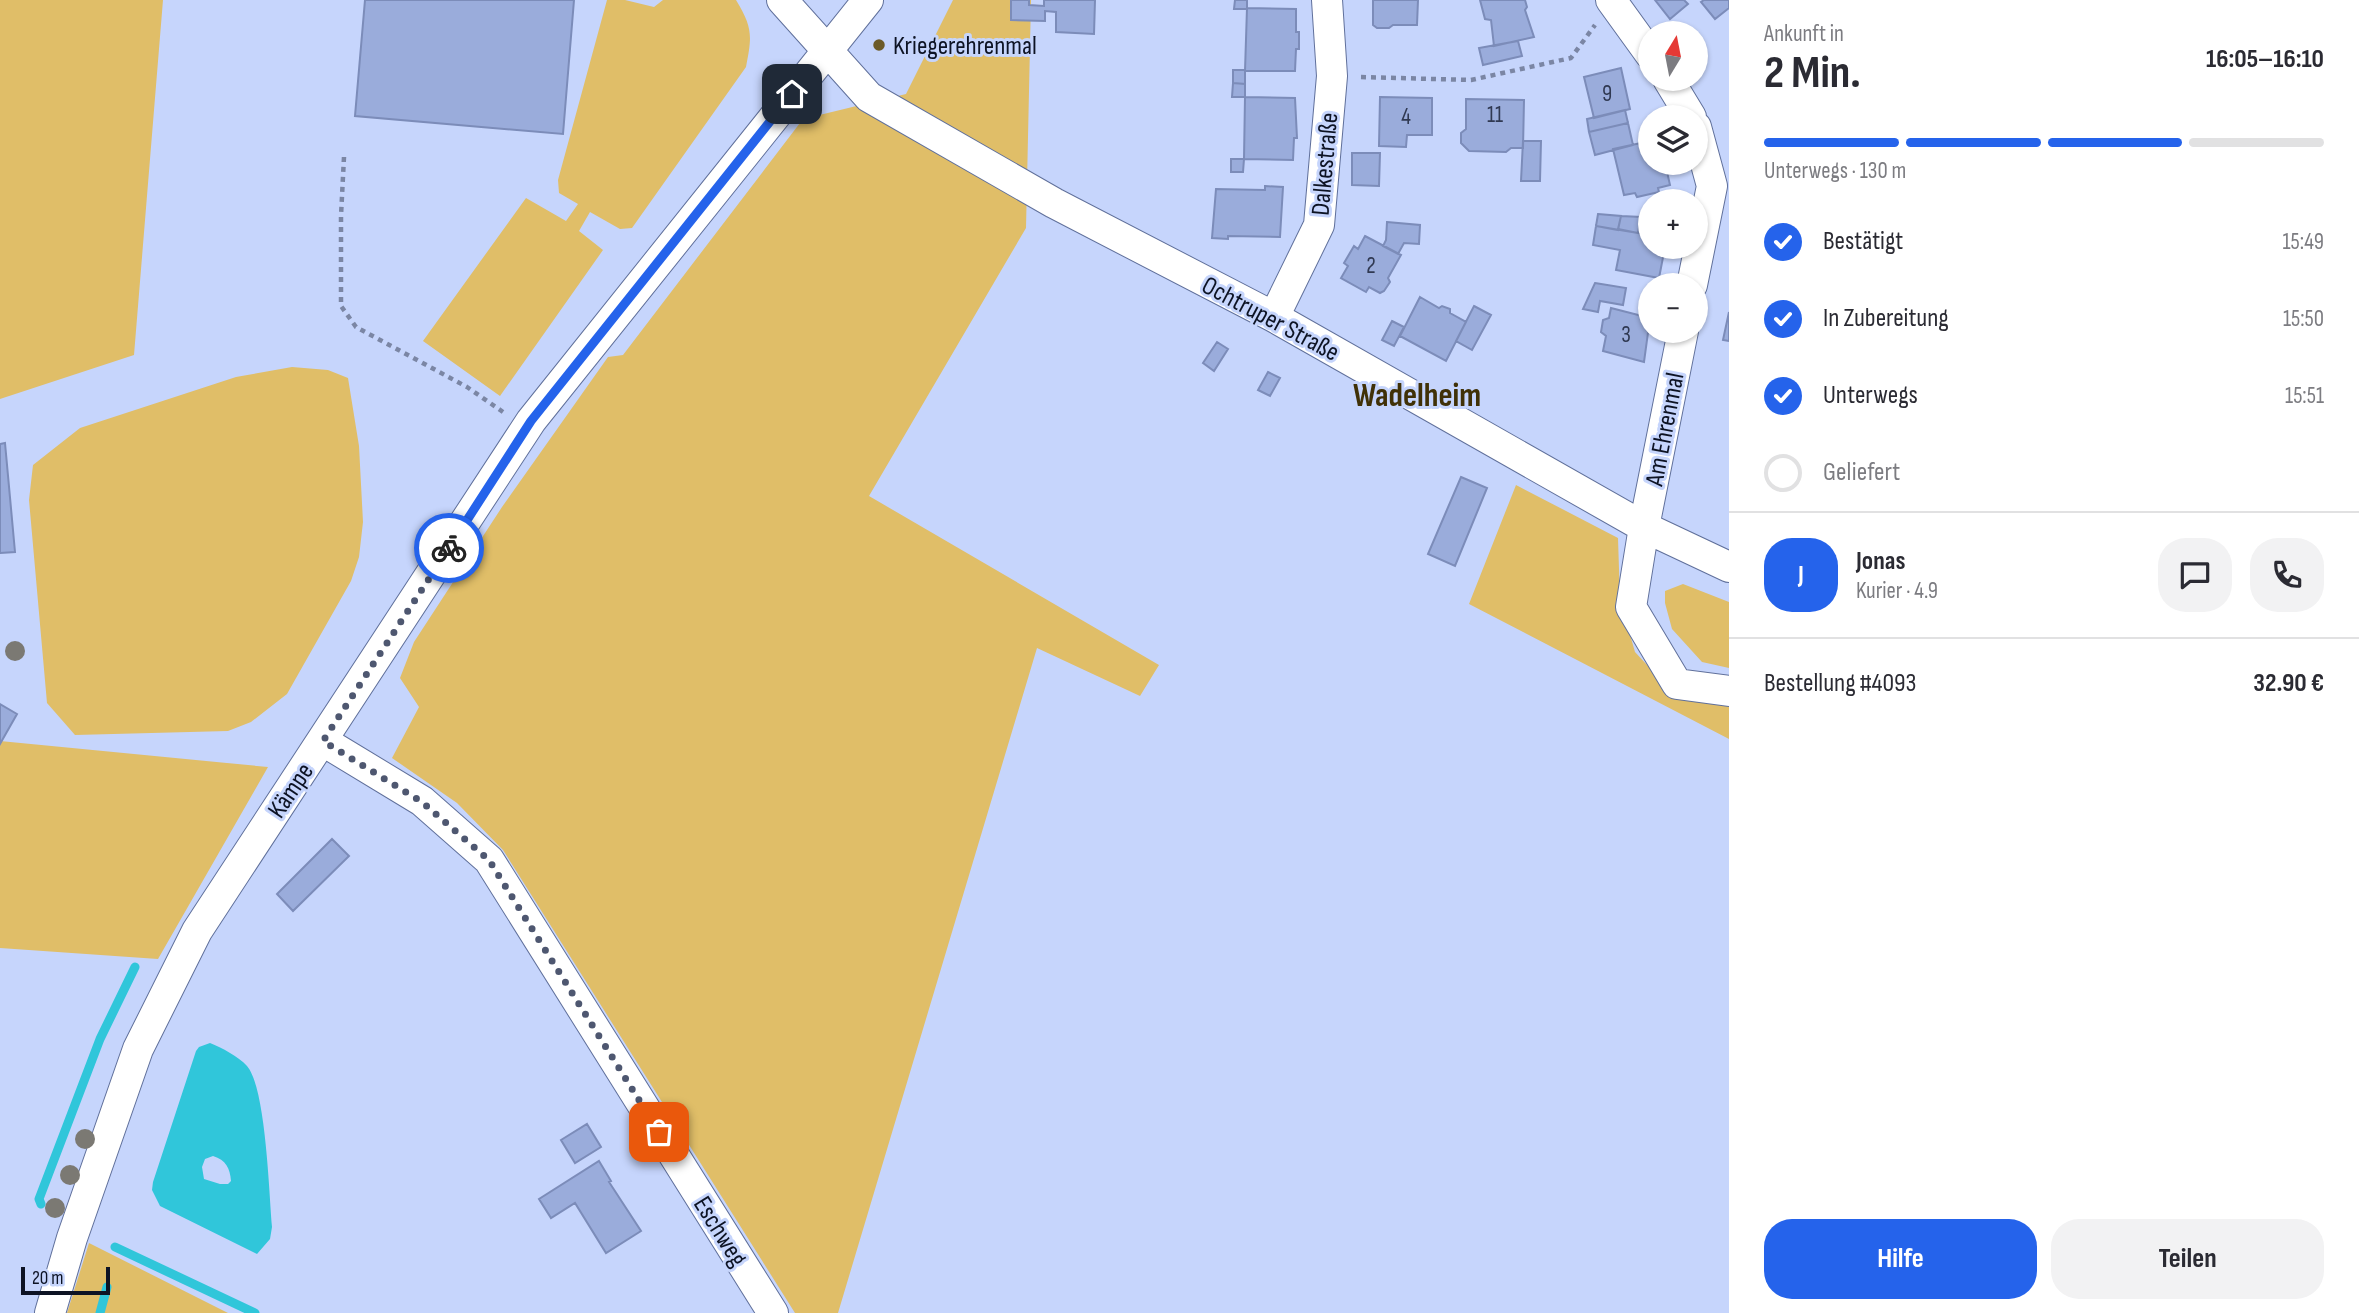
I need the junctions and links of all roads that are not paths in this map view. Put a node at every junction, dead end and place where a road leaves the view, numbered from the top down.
1 (782, 0) edge
2 (868, 0) edge
3 (1326, 0) edge
4 (1611, 1) edge
5 (1638, 38) edge
6 (826, 50) junction
7 (1708, 154) edge
8 (1721, 184) edge
9 (1695, 273) edge
10 (1274, 317) junction
11 (1681, 343) edge
12 (1644, 527) junction
13 (1729, 567) edge
14 (1729, 691) edge
15 (323, 741) junction
16 (50, 1313) edge
17 (773, 1313) edge

1 - 6 street, Ochtruper Straße
2 - 6 street, Kämpe
3 - 10 street, Dalkestraße
4 - 5 street
6 - 10 street, Ochtruper Straße
6 - 15 street, Kämpe
7 - 8 street
8 - 9 street
10 - 12 street, Ochtruper Straße
11 - 12 street, Am Ehrenmal
12 - 13 street, Ochtruper Straße
12 - 14 street, Am Ehrenmal
15 - 16 street, Kämpe
15 - 17 street, Eschweg

